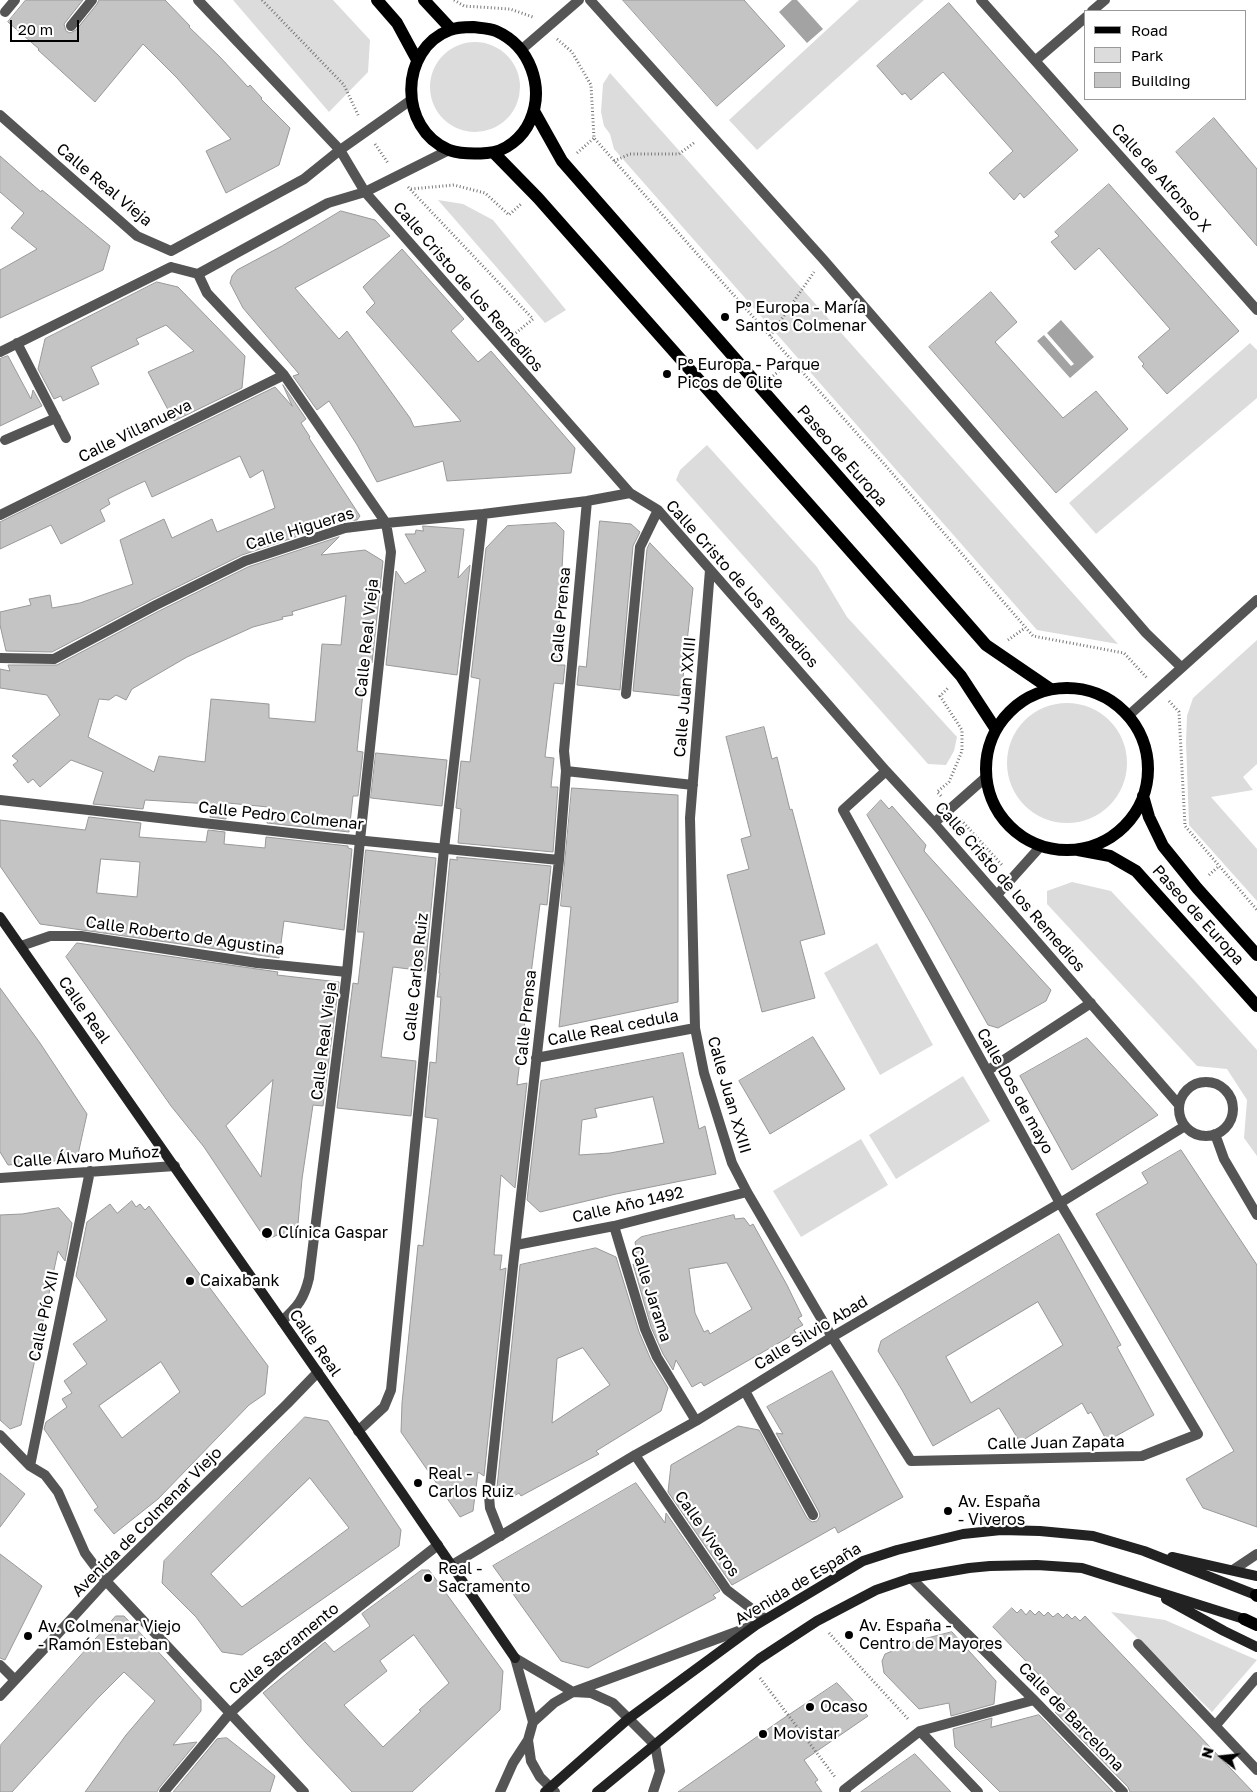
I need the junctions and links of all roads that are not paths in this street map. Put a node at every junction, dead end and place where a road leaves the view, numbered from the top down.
1 (15, 0) edge
2 (92, 0) edge
3 (198, 0) edge
4 (377, 0) edge
5 (424, 0) edge
6 (579, 0) edge
7 (590, 0) edge
8 (982, 0) edge
9 (1105, 0) edge
10 (1093, 10) edge
11 (5, 12) dead end
12 (1084, 19) edge
13 (71, 26) dead end
14 (451, 29) junction
15 (521, 50) junction
16 (417, 60) junction
17 (1036, 60) junction
18 (411, 100) junction
19 (534, 111) junction
20 (0, 115) edge
21 (340, 150) junction
22 (450, 150) junction
23 (494, 153) junction
24 (365, 192) junction
25 (171, 251) junction
26 (171, 267) junction
27 (198, 274) junction
28 (1257, 310) edge
29 (17, 343) junction
30 (0, 352) edge
31 (284, 375) junction
32 (56, 418) junction
33 (66, 438) dead end
34 (5, 440) dead end
35 (630, 493) junction
36 (587, 501) junction
37 (658, 510) junction
38 (484, 514) junction
39 (0, 515) edge
40 (386, 522) junction
41 (710, 570) junction
42 (1257, 600) edge
43 (0, 658) edge
44 (1181, 667) junction
45 (1049, 688) junction
46 (626, 694) dead end
47 (1128, 716) junction
48 (995, 728) junction
49 (886, 770) junction
50 (566, 771) junction
51 (985, 778) junction
52 (693, 785) junction
53 (1143, 796) junction
54 (0, 800) edge
55 (934, 823) junction
56 (360, 840) junction
57 (1040, 846) junction
58 (444, 849) junction
59 (1078, 850) junction
60 (559, 860) junction
61 (997, 895) junction
62 (0, 917) edge
63 (21, 946) junction
64 (1257, 955) edge
65 (347, 972) junction
66 (1091, 1003) junction
67 (1257, 1006) edge
68 (695, 1028) junction
69 (536, 1058) junction
70 (987, 1071) junction
71 (1179, 1105) junction
72 (1185, 1126) junction
73 (1215, 1134) junction
74 (175, 1166) junction
75 (90, 1171) junction
76 (0, 1178) edge
77 (747, 1192) junction
78 (1060, 1203) junction
79 (1257, 1215) edge
80 (614, 1226) junction
81 (516, 1244) junction
82 (282, 1321) junction
83 (832, 1337) junction
84 (318, 1372) junction
85 (745, 1391) junction
86 (696, 1421) junction
87 (358, 1431) junction
88 (1198, 1434) joint
89 (0, 1435) edge
90 (635, 1455) junction
91 (911, 1461) joint
92 (30, 1466) junction
93 (813, 1515) dead end
94 (501, 1536) junction
95 (438, 1545) junction
96 (1144, 1551) junction
97 (1257, 1554) edge
98 (452, 1565) junction
99 (1233, 1570) junction
100 (1257, 1576) edge
101 (912, 1578) junction
102 (106, 1581) junction
103 (1147, 1589) junction
104 (1256, 1596) edge
105 (765, 1619) junction
106 (1244, 1619) joint
107 (756, 1625) junction
108 (1257, 1625) edge
109 (1138, 1644) dead end
110 (1257, 1647) edge
111 (515, 1658) junction
112 (0, 1665) edge
113 (1257, 1677) edge
114 (15, 1680) junction
115 (573, 1692) junction
116 (0, 1696) edge
117 (1034, 1700) junction
118 (230, 1713) junction
119 (628, 1719) junction
120 (534, 1722) junction
121 (1216, 1725) junction
122 (920, 1732) junction
123 (528, 1740) junction
124 (655, 1745) junction
125 (1257, 1770) edge
126 (550, 1790) edge
127 (845, 1791) edge
128 (164, 1792) edge
129 (304, 1792) edge
130 (500, 1792) edge
131 (597, 1792) edge
132 (653, 1792) edge
133 (978, 1792) edge
134 (1123, 1792) edge

1 - 11 street
2 - 13 street
3 - 21 street, Calle Cristo de los Remedios
4 - 16 main road
5 - 14 main road
6 - 15 street
7 - 44 street
8 - 17 street, Calle de Alfonso X
9 - 10 street
12 - 17 street
14 - 15 main road
14 - 16 main road
15 - 19 main road
16 - 18 main road
17 - 28 street, Calle de Alfonso X
18 - 21 street
18 - 22 main road
19 - 23 main road
19 - 45 main road, Paseo de Europa
20 - 25 street, Calle Real Vieja
21 - 24 street, Calle Cristo de los Remedios
21 - 25 street
22 - 23 main road
22 - 24 street
23 - 48 main road
24 - 27 street
24 - 35 street, Calle Cristo de los Remedios
25 - 26 street
26 - 27 street
26 - 29 street
27 - 31 street, Calle Real Vieja
29 - 30 street
29 - 32 street
31 - 39 street, Calle Villanueva
31 - 40 street, Calle Real Vieja
32 - 33 street
32 - 34 street
35 - 36 street, Calle Higueras
35 - 37 street, Calle Cristo de los Remedios
36 - 38 street, Calle Higueras
36 - 50 street, Calle Prensa
37 - 41 street, Calle Cristo de los Remedios
37 - 46 street
38 - 40 street, Calle Higueras
38 - 58 street, Calle Carlos Ruiz
40 - 43 street, Calle Higueras
40 - 56 street, Calle Real Vieja
41 - 49 street, Calle Cristo de los Remedios
41 - 52 street, Calle Juan XXIII
42 - 44 street
44 - 47 street
45 - 47 main road
45 - 48 main road
47 - 53 main road
48 - 51 main road
49 - 55 street, Calle Cristo de los Remedios
49 - 70 street, Calle Dos de mayo
50 - 52 street
50 - 60 street, Calle Prensa
51 - 55 street
51 - 57 main road
52 - 68 street, Calle Juan XXIII
53 - 59 main road
53 - 64 main road, Paseo de Europa
54 - 56 street, Calle Pedro Colmenar
55 - 61 street, Calle Cristo de los Remedios
56 - 58 street, Calle Pedro Colmenar
56 - 65 street, Calle Real Vieja
57 - 59 main road
57 - 61 street
58 - 60 street, Calle Pedro Colmenar
58 - 87 street, Calle Carlos Ruiz
59 - 67 main road, Paseo de Europa
60 - 69 street, Calle Prensa
61 - 66 street, Calle Cristo de los Remedios
62 - 63 main road, Calle Real
63 - 65 street, Calle Roberto de Agustina
63 - 74 main road, Calle Real
65 - 82 street, Calle Real Vieja
66 - 70 street
66 - 71 street, Calle Cristo de los Remedios
68 - 69 street, Calle Real cedula
68 - 77 street, Calle Juan XXIII
69 - 81 street, Calle Prensa
70 - 78 street, Calle Dos de mayo
71 - 72 street
71 - 73 street
72 - 73 street
72 - 78 street, Calle Silvio Abad
73 - 79 street
74 - 75 street, Calle Álvaro Muñoz
74 - 82 main road, Calle Real
75 - 76 street, Calle Álvaro Muñoz
75 - 92 street, Calle Pío XII
77 - 80 street, Calle Año 1492
77 - 83 street, Calle Juan XXIII
78 - 83 street, Calle Silvio Abad
78 - 88 street, Calle Dos de mayo
80 - 81 street, Calle Año 1492
80 - 86 street, Calle Jarama
81 - 94 street, Calle Prensa
82 - 84 main road, Calle Real
83 - 85 street, Calle Silvio Abad
83 - 91 street, Calle Juan XXIII
84 - 87 main road, Calle Real
84 - 102 street, Avenida de Colmenar Viejo
85 - 86 street, Calle Silvio Abad
85 - 93 street
86 - 90 street, Calle Silvio Abad
87 - 95 main road, Calle Real
88 - 91 street, Calle Juan Zapata
89 - 92 street
90 - 94 street, Calle Silvio Abad
90 - 105 street, Calle Viveros
92 - 102 street
94 - 98 street, Calle Silvio Abad
95 - 98 main road, Calle Real
95 - 118 street, Calle Sacramento
96 - 99 main road
96 - 104 main road, Avenida de España
96 - 105 main road, Avenida de España
97 - 99 street
98 - 111 main road, Calle Real
99 - 100 main road
101 - 103 main road
101 - 117 street, Calle de Barcelona
101 - 124 main road
102 - 114 street, Avenida de Colmenar Viejo
102 - 118 street
103 - 106 main road
103 - 110 main road
105 - 107 main road, Avenida de España
106 - 108 main road
107 - 115 street
107 - 119 main road, Avenida de España
109 - 121 street
111 - 115 street
111 - 120 street, Calle Real
112 - 114 street
113 - 121 street
114 - 116 street, Avenida de Colmenar Viejo
115 - 119 street
115 - 120 street
117 - 122 street
117 - 134 street, Calle de Barcelona
118 - 128 street, Calle Sacramento
118 - 129 street
119 - 124 street
119 - 126 main road, Avenida de España
120 - 123 street
121 - 125 street
122 - 127 street
122 - 133 street
123 - 126 street
123 - 130 street
124 - 131 main road
124 - 132 street

